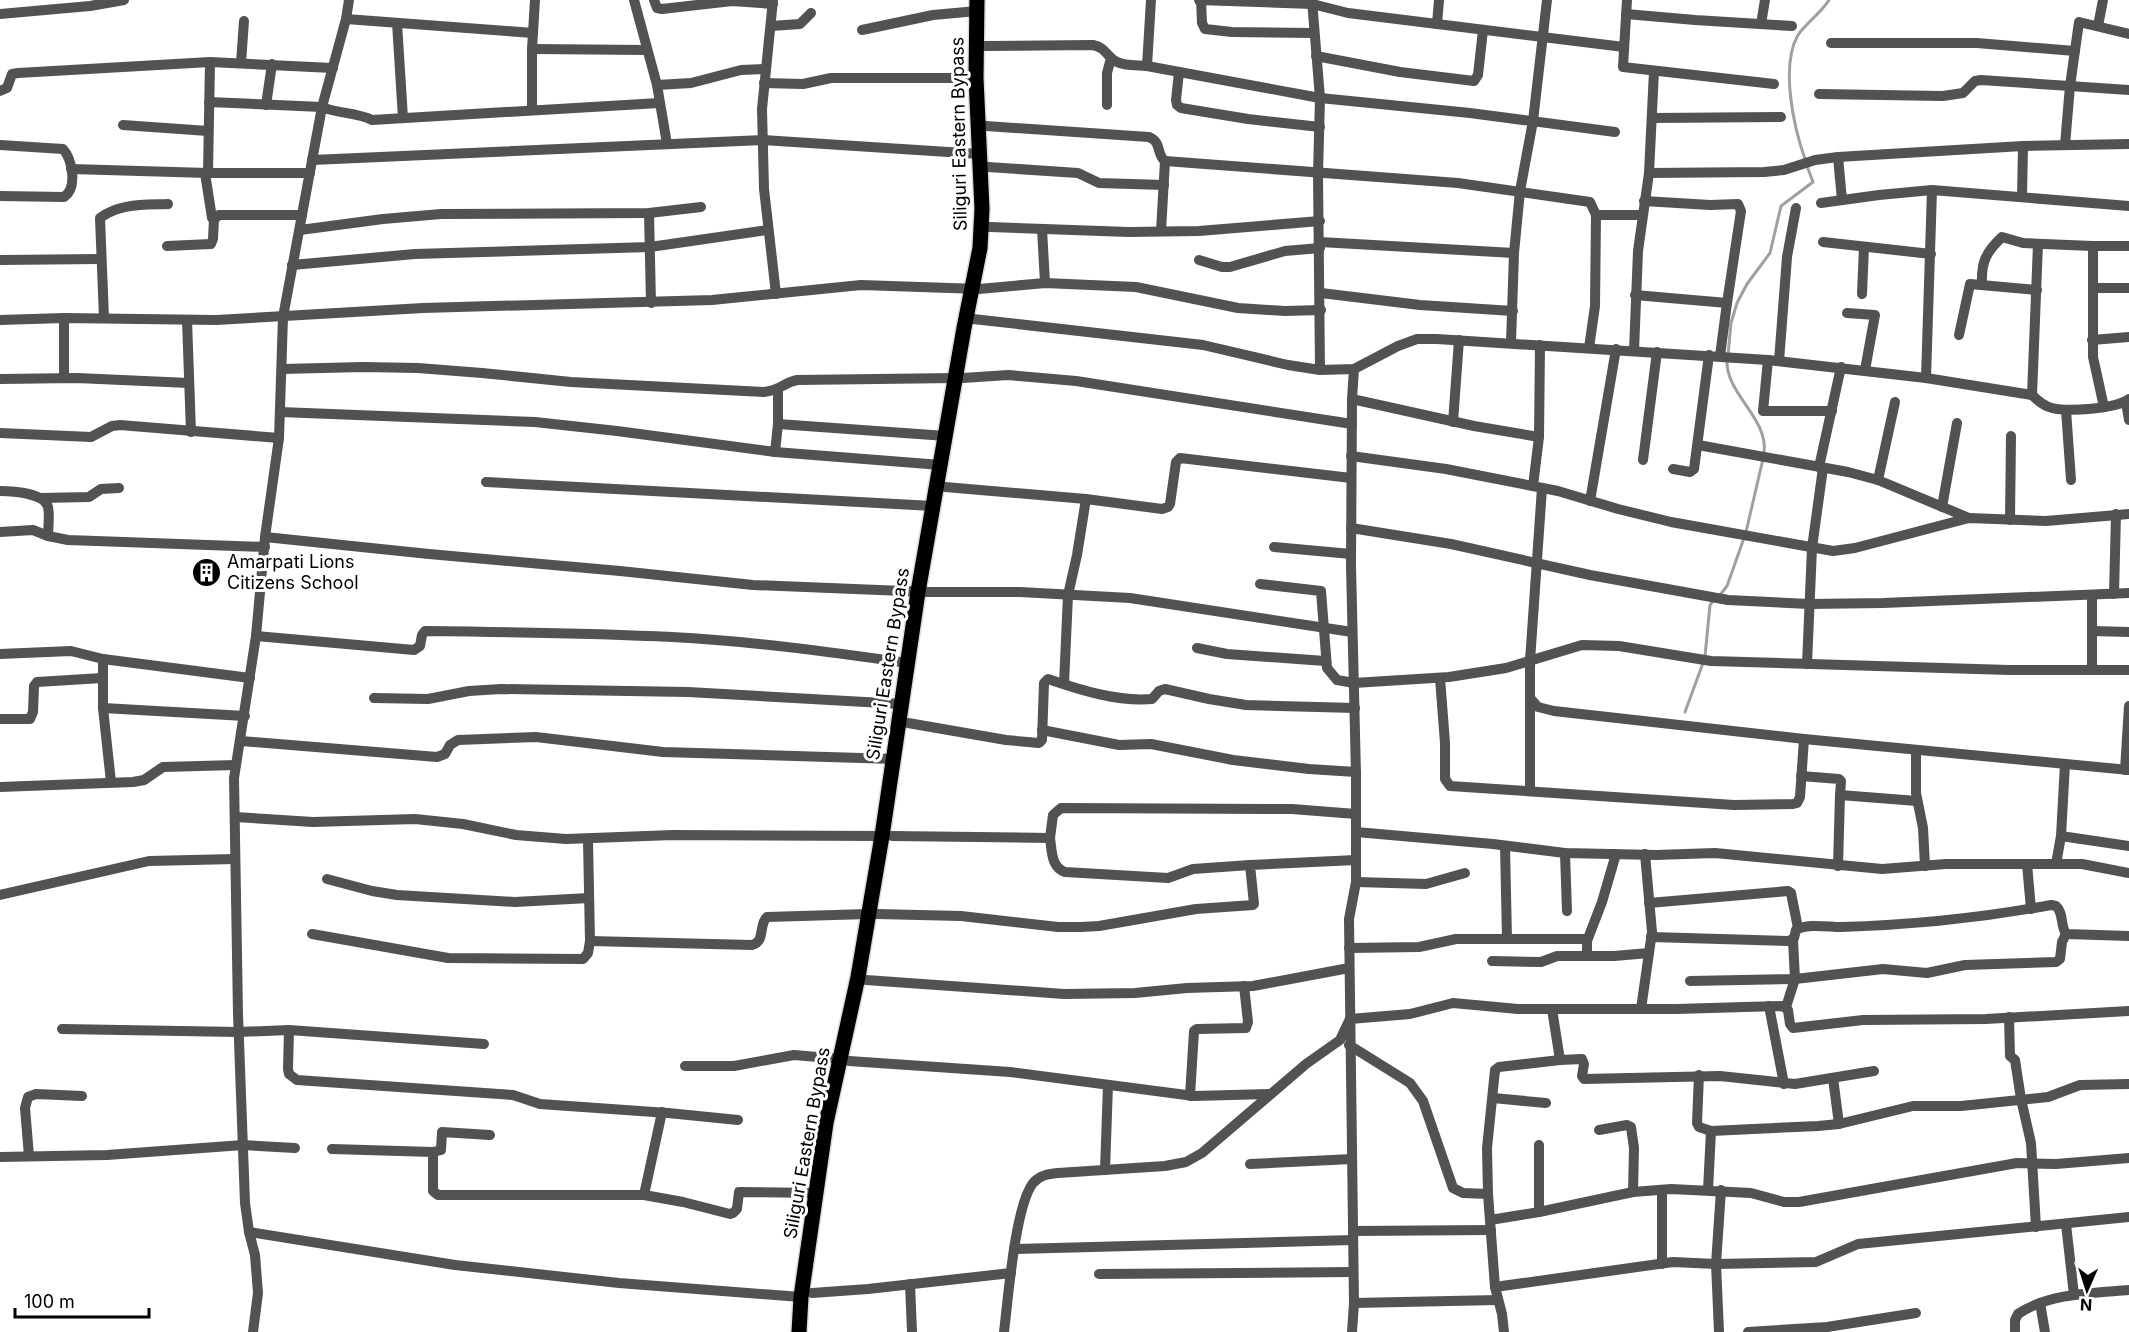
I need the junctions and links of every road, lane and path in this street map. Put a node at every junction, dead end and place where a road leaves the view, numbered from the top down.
1 (124, 0) edge
2 (349, 0) edge
3 (535, 0) edge
4 (634, 0) edge
5 (654, 0) edge
6 (1151, 0) edge
7 (1200, 0) edge
8 (1439, 0) edge
9 (1546, 0) edge
10 (1627, 0) edge
11 (1765, 0) edge
12 (2103, 0) edge
13 (773, 2) edge
14 (1260, 2) edge
15 (1312, 2) edge
16 (980, 4) edge
17 (811, 13) dead end
18 (0, 14) edge
19 (1626, 14) junction
20 (346, 19) junction
21 (244, 21) dead end
22 (397, 23) junction
23 (1437, 24) junction
24 (1761, 24) junction
25 (771, 26) junction
26 (1792, 26) dead end
27 (2098, 26) junction
28 (861, 30) dead end
29 (1483, 30) junction
30 (533, 33) junction
31 (1314, 33) junction
32 (2129, 34) edge
33 (1543, 37) junction
34 (1831, 43) dead end
35 (985, 46) junction
36 (1624, 47) junction
37 (532, 49) junction
38 (647, 50) junction
39 (2075, 51) junction
40 (1317, 56) junction
41 (1111, 58) junction
42 (210, 62) junction
43 (242, 63) junction
44 (272, 64) junction
45 (1147, 66) junction
46 (333, 68) junction
47 (766, 69) junction
48 (1654, 71) junction
49 (1179, 72) junction
50 (976, 78) junction
51 (764, 83) junction
52 (1773, 84) dead end
53 (657, 85) junction
54 (2070, 86) junction
55 (2129, 90) edge
56 (0, 91) edge
57 (1818, 94) dead end
58 (1320, 98) junction
59 (209, 102) junction
60 (659, 103) junction
61 (266, 105) junction
62 (1107, 105) dead end
63 (321, 107) junction
64 (532, 110) junction
65 (1781, 117) dead end
66 (404, 118) junction
67 (1652, 118) junction
68 (1533, 121) junction
69 (123, 125) dead end
70 (986, 126) junction
71 (1320, 127) junction
72 (208, 131) junction
73 (1615, 132) dead end
74 (763, 140) junction
75 (667, 144) junction
76 (2129, 144) edge
77 (0, 145) edge
78 (2065, 145) junction
79 (2023, 146) junction
80 (978, 154) junction
81 (1838, 158) junction
82 (312, 160) junction
83 (1165, 161) junction
84 (988, 167) junction
85 (71, 169) junction
86 (310, 172) junction
87 (208, 173) junction
88 (1649, 173) junction
89 (1318, 174) junction
90 (1164, 185) junction
91 (1932, 190) junction
92 (1520, 191) junction
93 (0, 196) edge
94 (2022, 197) junction
95 (1842, 200) junction
96 (1644, 201) junction
97 (1821, 203) dead end
98 (168, 204) dead end
99 (2129, 206) edge
100 (700, 207) dead end
101 (1796, 208) dead end
102 (649, 213) junction
103 (302, 215) junction
104 (1596, 215) junction
105 (1642, 215) junction
106 (212, 218) dead end
107 (1320, 221) junction
108 (990, 228) junction
109 (1042, 229) junction
110 (300, 230) junction
111 (767, 230) junction
112 (1161, 231) junction
113 (1823, 242) dead end
114 (2038, 244) junction
115 (1320, 245) junction
116 (167, 246) dead end
117 (2092, 246) junction
118 (2129, 246) edge
119 (650, 247) junction
120 (1864, 247) junction
121 (1514, 253) junction
122 (1931, 254) junction
123 (100, 259) junction
124 (0, 260) edge
125 (1199, 260) dead end
126 (292, 265) junction
127 (1045, 283) junction
128 (1982, 284) junction
129 (2093, 288) junction
130 (2129, 288) edge
131 (975, 289) junction
132 (2037, 290) junction
133 (1321, 293) junction
134 (776, 294) junction
135 (1862, 294) dead end
136 (1635, 295) junction
137 (651, 303) junction
138 (1727, 303) junction
139 (1321, 310) junction
140 (1513, 310) junction
141 (1847, 313) dead end
142 (284, 317) junction
143 (64, 318) junction
144 (104, 318) junction
145 (973, 319) junction
146 (0, 320) edge
147 (187, 320) junction
148 (1959, 335) dead end
149 (2129, 337) edge
150 (1460, 340) junction
151 (2092, 340) junction
152 (1511, 343) junction
153 (1540, 345) junction
154 (1589, 348) junction
155 (1616, 350) junction
156 (1634, 351) junction
157 (1658, 352) junction
158 (1718, 356) junction
159 (1773, 360) junction
160 (1841, 367) junction
161 (282, 369) junction
162 (1354, 369) junction
163 (1320, 370) junction
164 (1865, 370) junction
165 (64, 378) junction
166 (959, 378) junction
167 (1926, 378) junction
168 (0, 379) edge
169 (189, 383) junction
170 (778, 390) junction
171 (2032, 394) junction
172 (1352, 399) junction
173 (2127, 401) edge
174 (1895, 402) dead end
175 (2104, 407) junction
176 (2066, 410) junction
177 (1832, 411) junction
178 (280, 412) junction
179 (2129, 420) edge
180 (1453, 422) junction
181 (1957, 423) dead end
182 (778, 424) junction
183 (1352, 424) junction
184 (191, 432) junction
185 (0, 434) edge
186 (946, 436) junction
187 (2011, 436) dead end
188 (1539, 437) junction
189 (279, 438) junction
190 (1698, 445) junction
191 (775, 452) junction
192 (1352, 456) junction
193 (1643, 460) dead end
194 (941, 465) junction
195 (1821, 467) junction
196 (1672, 469) dead end
197 (1351, 478) junction
198 (1878, 480) junction
199 (2071, 480) dead end
200 (486, 482) dead end
201 (945, 487) junction
202 (1538, 487) junction
203 (118, 488) dead end
204 (0, 491) edge
205 (41, 498) junction
206 (1086, 499) junction
207 (1590, 501) junction
208 (933, 506) junction
209 (1942, 507) junction
210 (2116, 514) junction
211 (2129, 514) edge
212 (1970, 518) junction
213 (2010, 520) junction
214 (1351, 528) junction
215 (0, 532) edge
216 (48, 536) junction
217 (265, 542) junction
218 (1274, 547) dead end
219 (1812, 548) junction
220 (1351, 554) junction
221 (1537, 563) junction
222 (1260, 584) dead end
223 (923, 592) junction
224 (2129, 593) edge
225 (2114, 594) junction
226 (1068, 595) junction
227 (2092, 595) junction
228 (1809, 604) junction
229 (1324, 628) junction
230 (2093, 631) junction
231 (1352, 632) junction
232 (2129, 632) edge
233 (256, 636) junction
234 (1197, 648) dead end
235 (0, 654) edge
236 (103, 659) junction
237 (1325, 661) junction
238 (1530, 661) junction
239 (908, 663) junction
240 (1807, 664) junction
241 (2092, 669) junction
242 (2129, 670) edge
243 (102, 678) junction
244 (250, 678) junction
245 (1440, 678) junction
246 (1354, 683) junction
247 (1064, 684) junction
248 (374, 698) dead end
249 (1530, 698) junction
250 (901, 704) junction
251 (2129, 706) edge
252 (103, 708) junction
253 (1354, 708) junction
254 (245, 716) junction
255 (0, 719) edge
256 (908, 723) junction
257 (1042, 730) junction
258 (1804, 739) junction
259 (241, 741) junction
260 (1916, 750) junction
261 (894, 759) junction
262 (2065, 764) junction
263 (236, 765) junction
264 (2127, 770) edge
265 (1356, 772) junction
266 (1801, 776) junction
267 (111, 782) junction
268 (0, 787) edge
269 (1530, 790) junction
270 (1840, 795) junction
271 (1917, 801) junction
272 (1356, 814) junction
273 (235, 817) junction
274 (1356, 832) junction
275 (887, 836) junction
276 (2061, 836) junction
277 (1050, 838) junction
278 (588, 840) junction
279 (1505, 846) junction
280 (2129, 846) edge
281 (1565, 853) junction
282 (1617, 854) junction
283 (1645, 854) junction
284 (235, 859) junction
285 (1356, 860) junction
286 (2027, 864) junction
287 (2056, 864) junction
288 (1250, 865) junction
289 (1838, 866) junction
290 (1925, 866) junction
291 (1465, 873) dead end
292 (2129, 873) edge
293 (327, 879) dead end
294 (1356, 882) junction
295 (0, 895) edge
296 (589, 898) junction
297 (1649, 903) junction
298 (2031, 909) junction
299 (1567, 911) dead end
300 (872, 914) junction
301 (1798, 928) junction
302 (312, 934) dead end
303 (2066, 934) junction
304 (2129, 936) edge
305 (1651, 937) junction
306 (1507, 939) junction
307 (1793, 940) junction
308 (590, 941) junction
309 (1587, 941) junction
310 (1349, 948) junction
311 (1648, 953) junction
312 (1587, 956) junction
313 (1492, 961) dead end
314 (1349, 968) junction
315 (1795, 979) junction
316 (866, 980) junction
317 (1690, 981) dead end
318 (1244, 986) junction
319 (1769, 1006) junction
320 (1786, 1007) junction
321 (1552, 1009) junction
322 (1641, 1009) junction
323 (2129, 1011) edge
324 (2009, 1017) junction
325 (1350, 1019) junction
326 (62, 1029) dead end
327 (289, 1030) junction
328 (239, 1032) junction
329 (484, 1044) dead end
330 (1349, 1045) junction
331 (845, 1060) junction
332 (1560, 1060) junction
333 (685, 1066) dead end
334 (1874, 1071) dead end
335 (1695, 1075) junction
336 (1833, 1078) junction
337 (1784, 1084) junction
338 (2129, 1084) edge
339 (1108, 1085) junction
340 (1269, 1094) junction
341 (82, 1096) dead end
342 (1190, 1096) junction
343 (1493, 1098) junction
344 (2021, 1099) junction
345 (1546, 1103) dead end
346 (662, 1112) junction
347 (738, 1120) dead end
348 (1839, 1124) junction
349 (1599, 1130) dead end
350 (1705, 1130) junction
351 (490, 1136) dead end
352 (243, 1144) junction
353 (1539, 1145) dead end
354 (295, 1148) dead end
355 (332, 1149) dead end
356 (433, 1152) junction
357 (29, 1156) junction
358 (0, 1157) edge
359 (2129, 1158) edge
360 (1352, 1159) junction
361 (2031, 1163) junction
362 (1250, 1164) dead end
363 (1105, 1170) junction
364 (1662, 1190) junction
365 (1708, 1190) junction
366 (1721, 1190) junction
367 (816, 1192) junction
368 (1633, 1192) junction
369 (1488, 1194) junction
370 (644, 1195) junction
371 (1539, 1212) junction
372 (2129, 1217) edge
373 (2066, 1224) junction
374 (1490, 1225) junction
375 (2036, 1227) junction
376 (249, 1232) junction
377 (1353, 1235) junction
378 (1014, 1249) junction
379 (1662, 1264) junction
380 (1716, 1264) junction
381 (1353, 1272) junction
382 (1011, 1273) junction
383 (1099, 1274) dead end
384 (910, 1284) junction
385 (1495, 1287) junction
386 (2129, 1290) edge
387 (807, 1295) junction
388 (2074, 1295) junction
389 (1498, 1300) junction
390 (1354, 1303) junction
391 (2040, 1303) junction
392 (1916, 1313) dead end
393 (253, 1332) edge
394 (799, 1332) edge
395 (809, 1332) edge
396 (912, 1332) edge
397 (1004, 1332) edge
398 (1352, 1332) edge
399 (1504, 1332) edge
400 (1719, 1332) edge
401 (1748, 1332) edge
402 (2015, 1332) edge
403 (2045, 1332) edge

1 - 18 street
2 - 20 street
3 - 30 street
4 - 38 street
5 - 13 street
6 - 45 street
7 - 14 street
7 - 31 street
8 - 23 street
9 - 33 street
10 - 19 street
11 - 24 street
12 - 27 street
13 - 25 street
14 - 15 street
15 - 23 street
15 - 31 street
16 - 28 street
16 - 35 main road, Siliguri Eastern Bypass
16 - 50 main road, Siliguri Eastern Bypass
17 - 25 street
19 - 24 street
19 - 36 street
20 - 22 street
20 - 46 street
21 - 43 street
22 - 30 street
22 - 66 street
23 - 29 street
24 - 26 street
25 - 47 street
27 - 32 street
27 - 39 street
29 - 33 street
29 - 40 street
30 - 37 street
31 - 40 street
33 - 36 street
33 - 68 street
34 - 39 street
35 - 41 street
35 - 70 main road, Siliguri Eastern Bypass
36 - 48 street
37 - 38 street
37 - 64 street
38 - 53 street
39 - 54 street
40 - 58 street
41 - 45 street
41 - 62 street
42 - 43 street
42 - 56 street
42 - 59 street
43 - 44 street
44 - 46 street
44 - 61 street
45 - 49 street
46 - 63 street
47 - 51 street
47 - 53 street
48 - 52 street
48 - 67 street
49 - 58 street
49 - 71 street
50 - 51 street
50 - 80 main road, Siliguri Eastern Bypass
51 - 74 street
53 - 60 street
54 - 55 street
54 - 57 street
54 - 78 street
58 - 68 street
58 - 71 street
59 - 61 street
59 - 72 street
60 - 64 street
60 - 75 street
61 - 63 street
63 - 66 street
63 - 82 street
64 - 66 street
65 - 67 street
67 - 88 street
68 - 73 street
68 - 92 street
69 - 72 street
70 - 83 street
70 - 84 main road, Siliguri Eastern Bypass
71 - 89 street
72 - 87 street
74 - 75 street
74 - 80 street
74 - 111 street
75 - 82 street
76 - 78 street
77 - 85 street
78 - 79 street
79 - 81 street
79 - 94 street
80 - 131 main road, Siliguri Eastern Bypass
81 - 88 street
81 - 95 street
82 - 86 street
83 - 89 street
83 - 90 street
84 - 90 street
84 - 108 main road, Siliguri Eastern Bypass
85 - 87 street
85 - 93 street
86 - 87 street
86 - 103 street
87 - 106 street
88 - 96 street
89 - 92 street
89 - 107 street
90 - 112 street
91 - 94 street
91 - 95 street
91 - 122 street
92 - 104 street
92 - 121 street
94 - 99 street
95 - 97 street
96 - 105 street
96 - 138 street
98 - 123 street
100 - 102 street
101 - 159 street
102 - 110 street
102 - 119 street
103 - 110 street
103 - 116 street
104 - 105 street
104 - 154 street
105 - 136 street
107 - 112 street
107 - 115 street
108 - 109 street
108 - 131 main road, Siliguri Eastern Bypass
109 - 112 street
109 - 127 street
110 - 126 street
111 - 119 street
111 - 134 street
113 - 120 street
114 - 117 street
114 - 128 street
114 - 132 street
115 - 121 street
115 - 125 street
115 - 133 street
117 - 118 street
117 - 129 street
119 - 126 street
119 - 137 street
120 - 122 street
120 - 135 street
121 - 140 street
122 - 167 street
123 - 124 street
123 - 144 street
126 - 142 street
127 - 131 street
127 - 139 street
128 - 132 street
128 - 148 street
129 - 130 street
129 - 151 street
131 - 134 street
131 - 145 main road, Siliguri Eastern Bypass
131 - 166 main road, Siliguri Eastern Bypass
132 - 171 street
133 - 139 street
133 - 140 street
134 - 137 street
136 - 138 street
136 - 156 street
137 - 142 street
138 - 158 street
139 - 163 street
140 - 152 street
141 - 164 street
142 - 147 street
142 - 161 street
143 - 144 street
143 - 146 street
143 - 165 street
144 - 147 street
145 - 163 street
145 - 166 main road, Siliguri Eastern Bypass
147 - 169 street
149 - 151 street
150 - 152 street
150 - 162 street
150 - 180 street
151 - 175 street
152 - 153 street
153 - 154 street
153 - 188 street
154 - 155 street
155 - 156 street
155 - 207 street
156 - 157 street
157 - 158 street
157 - 193 street
158 - 159 street
158 - 190 street
159 - 160 street
159 - 177 street
160 - 164 street
160 - 177 street
161 - 170 street
161 - 178 street
162 - 163 street
162 - 172 street
164 - 167 street
165 - 168 street
165 - 169 street
166 - 170 street
166 - 183 street
166 - 186 main road, Siliguri Eastern Bypass
166 - 201 main road, Siliguri Eastern Bypass
167 - 171 street
169 - 184 street
170 - 182 street
171 - 176 street
172 - 180 street
172 - 183 street
173 - 175 street
173 - 179 street
174 - 198 street
175 - 176 street
176 - 199 street
177 - 195 street
178 - 189 street
178 - 191 street
180 - 188 street
181 - 209 street
182 - 186 street
182 - 191 street
183 - 192 street
184 - 185 street
184 - 189 street
186 - 194 main road, Siliguri Eastern Bypass
187 - 213 street
188 - 202 street
189 - 217 street
190 - 195 street
190 - 196 street
191 - 194 street
192 - 197 street
192 - 202 street
194 - 208 main road, Siliguri Eastern Bypass
195 - 198 street
195 - 219 street
197 - 206 street
197 - 214 street
198 - 209 street
200 - 208 street
201 - 206 street
201 - 223 main road, Siliguri Eastern Bypass
202 - 207 street
202 - 221 street
203 - 205 street
204 - 205 street
205 - 216 street
206 - 226 street
207 - 219 street
208 - 223 main road, Siliguri Eastern Bypass
209 - 212 street
210 - 211 street
210 - 213 street
210 - 225 street
212 - 213 street
212 - 219 street
214 - 220 street
214 - 221 street
215 - 216 street
216 - 217 street
217 - 223 street
217 - 233 street
218 - 220 street
219 - 228 street
220 - 231 street
221 - 228 street
221 - 238 street
222 - 229 street
223 - 226 street
223 - 239 main road, Siliguri Eastern Bypass
223 - 256 main road, Siliguri Eastern Bypass
224 - 225 street
225 - 227 street
226 - 229 street
226 - 247 street
227 - 228 street
227 - 230 street
228 - 240 street
229 - 231 street
229 - 237 street
230 - 232 street
230 - 241 street
231 - 246 street
233 - 239 street
233 - 244 street
234 - 237 street
235 - 236 street
236 - 243 street
236 - 244 street
237 - 246 street
238 - 240 street
238 - 245 street
238 - 249 street
239 - 250 main road, Siliguri Eastern Bypass
240 - 241 street
241 - 242 street
243 - 252 street
243 - 255 street
244 - 254 street
245 - 246 street
245 - 269 street
246 - 253 street
247 - 253 street
247 - 257 street
248 - 250 street
249 - 258 street
249 - 269 street
250 - 261 main road, Siliguri Eastern Bypass
251 - 264 street
252 - 254 street
252 - 267 street
253 - 265 street
254 - 259 street
256 - 257 street
256 - 275 main road, Siliguri Eastern Bypass
257 - 265 street
258 - 260 street
258 - 266 street
259 - 261 street
259 - 263 street
260 - 262 street
260 - 271 street
261 - 275 main road, Siliguri Eastern Bypass
262 - 264 street
262 - 276 street
263 - 267 street
263 - 273 street
265 - 272 street
266 - 269 street
266 - 270 street
267 - 268 street
270 - 271 street
270 - 289 street
271 - 290 street
272 - 274 street
272 - 277 street
273 - 278 street
273 - 284 street
274 - 279 street
274 - 285 street
275 - 277 street
275 - 278 street
275 - 300 main road, Siliguri Eastern Bypass
276 - 280 street
276 - 287 street
277 - 288 street
278 - 296 street
279 - 281 street
279 - 306 street
281 - 282 street
281 - 299 street
282 - 283 street
282 - 309 street
283 - 289 street
283 - 297 street
284 - 295 street
284 - 328 street
285 - 288 street
285 - 294 street
286 - 287 street
286 - 290 street
286 - 298 street
287 - 292 street
288 - 300 street
289 - 290 street
291 - 294 street
293 - 296 street
294 - 310 street
296 - 308 street
297 - 301 street
297 - 305 street
298 - 301 street
298 - 303 street
300 - 308 street
300 - 316 main road, Siliguri Eastern Bypass
300 - 331 main road, Siliguri Eastern Bypass
301 - 307 street
302 - 308 street
303 - 304 street
303 - 315 street
305 - 307 street
305 - 311 street
306 - 309 street
306 - 310 street
307 - 315 street
309 - 312 street
310 - 314 street
311 - 312 street
311 - 322 street
312 - 313 street
314 - 318 street
314 - 325 street
315 - 317 street
315 - 320 street
316 - 318 street
316 - 331 main road, Siliguri Eastern Bypass
318 - 342 street
319 - 320 street
319 - 322 street
319 - 337 street
320 - 324 street
321 - 322 street
321 - 325 street
321 - 332 street
323 - 324 street
324 - 344 street
325 - 330 street
325 - 340 street
326 - 328 street
327 - 328 street
327 - 329 street
327 - 346 street
328 - 352 street
330 - 360 street
330 - 369 street
331 - 333 street
331 - 339 street
331 - 367 main road, Siliguri Eastern Bypass
331 - 387 main road, Siliguri Eastern Bypass
332 - 335 street
332 - 343 street
334 - 336 street
335 - 337 street
335 - 350 street
336 - 337 street
336 - 348 street
338 - 344 street
339 - 342 street
339 - 363 street
340 - 342 street
340 - 363 street
341 - 357 street
343 - 345 street
343 - 369 street
344 - 348 street
344 - 361 street
346 - 347 street
346 - 370 street
348 - 350 street
349 - 368 street
350 - 365 street
351 - 356 street
352 - 354 street
352 - 357 street
352 - 376 street
353 - 371 street
355 - 356 street
356 - 370 street
357 - 358 street
359 - 361 street
360 - 362 street
360 - 377 street
361 - 366 street
361 - 375 street
363 - 378 street
364 - 365 street
364 - 368 street
364 - 379 street
365 - 366 street
366 - 380 street
367 - 370 street
367 - 387 main road, Siliguri Eastern Bypass
368 - 371 street
369 - 374 street
371 - 374 street
372 - 373 street
373 - 375 street
373 - 388 street
374 - 377 street
374 - 385 street
375 - 380 street
376 - 387 street
376 - 393 street
377 - 378 street
377 - 381 street
378 - 382 street
379 - 380 street
379 - 385 street
380 - 400 street
381 - 383 street
381 - 390 street
382 - 384 street
382 - 397 street
384 - 387 street
384 - 396 street
385 - 389 street
386 - 388 street
387 - 394 main road, Siliguri Eastern Bypass
387 - 395 main road, Siliguri Eastern Bypass
388 - 391 street
389 - 390 street
389 - 399 street
390 - 398 street
391 - 402 street
391 - 403 street
392 - 401 street

